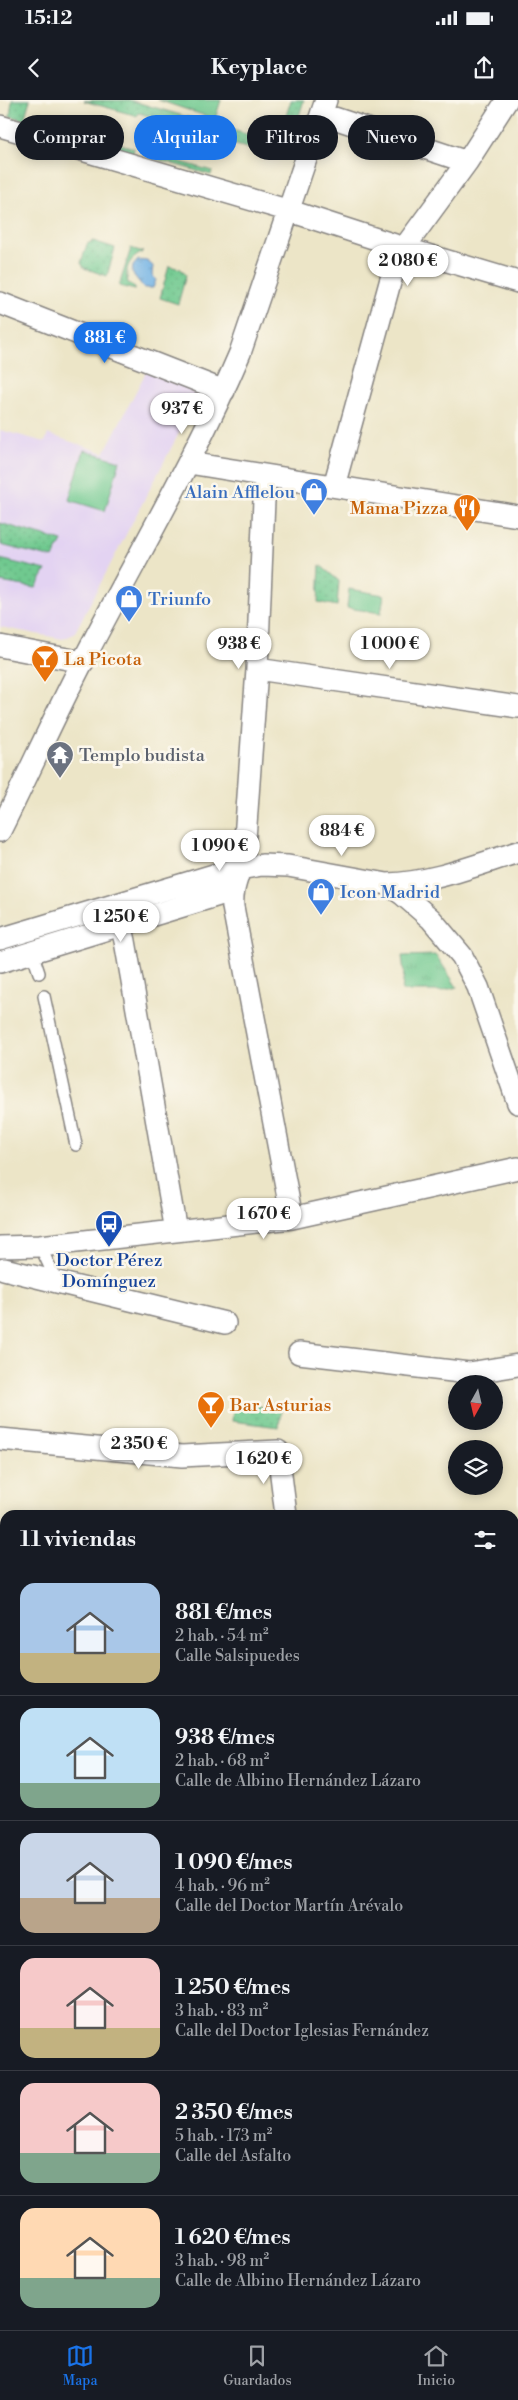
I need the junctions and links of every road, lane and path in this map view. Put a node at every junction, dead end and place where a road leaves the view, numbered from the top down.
1 (507, 100) edge
2 (324, 107) edge
3 (0, 126) edge
4 (467, 162) junction
5 (290, 210) junction
6 (404, 248) junction
7 (518, 282) edge
8 (0, 304) edge
9 (224, 391) junction
10 (189, 463) junction
11 (265, 476) junction
12 (334, 486) junction
13 (518, 516) edge
14 (0, 646) edge
15 (82, 662) junction
16 (257, 669) junction
17 (518, 707) edge
18 (0, 831) edge
19 (518, 852) edge
20 (242, 868) junction
21 (387, 884) junction
22 (232, 891) junction
23 (110, 906) junction
24 (121, 924) junction
25 (28, 931) junction
26 (0, 939) edge
27 (32, 952) junction
28 (0, 962) edge
29 (39, 973) dead end
30 (44, 996) dead end
31 (518, 1103) edge
32 (76, 1145) dead end
33 (518, 1168) edge
34 (292, 1218) junction
35 (176, 1231) junction
36 (40, 1246) junction
37 (0, 1247) edge
38 (4, 1269) dead end
39 (57, 1282) junction
40 (226, 1323) dead end
41 (299, 1353) dead end
42 (518, 1365) edge
43 (0, 1439) edge
44 (285, 1510) edge

1 - 4 street
2 - 4 street
2 - 5 street
3 - 5 street
4 - 6 street
5 - 6 street
5 - 9 street
6 - 7 street
6 - 12 street
8 - 9 street
9 - 10 street
10 - 11 street
10 - 15 street
11 - 12 street
11 - 16 street
12 - 13 street
14 - 15 street
15 - 18 street
16 - 17 street
16 - 20 street
19 - 21 street
20 - 21 street
20 - 22 street
20 - 23 street
21 - 31 street
22 - 24 street
22 - 34 street
23 - 24 street
23 - 25 street
24 - 27 street
24 - 35 street
25 - 26 street
25 - 27 lane
27 - 28 street
27 - 29 lane
30 - 32 lane
33 - 34 street
34 - 35 street
35 - 36 street
36 - 37 street
36 - 39 lane
38 - 39 street
39 - 40 street
41 - 42 street
43 - 44 street

